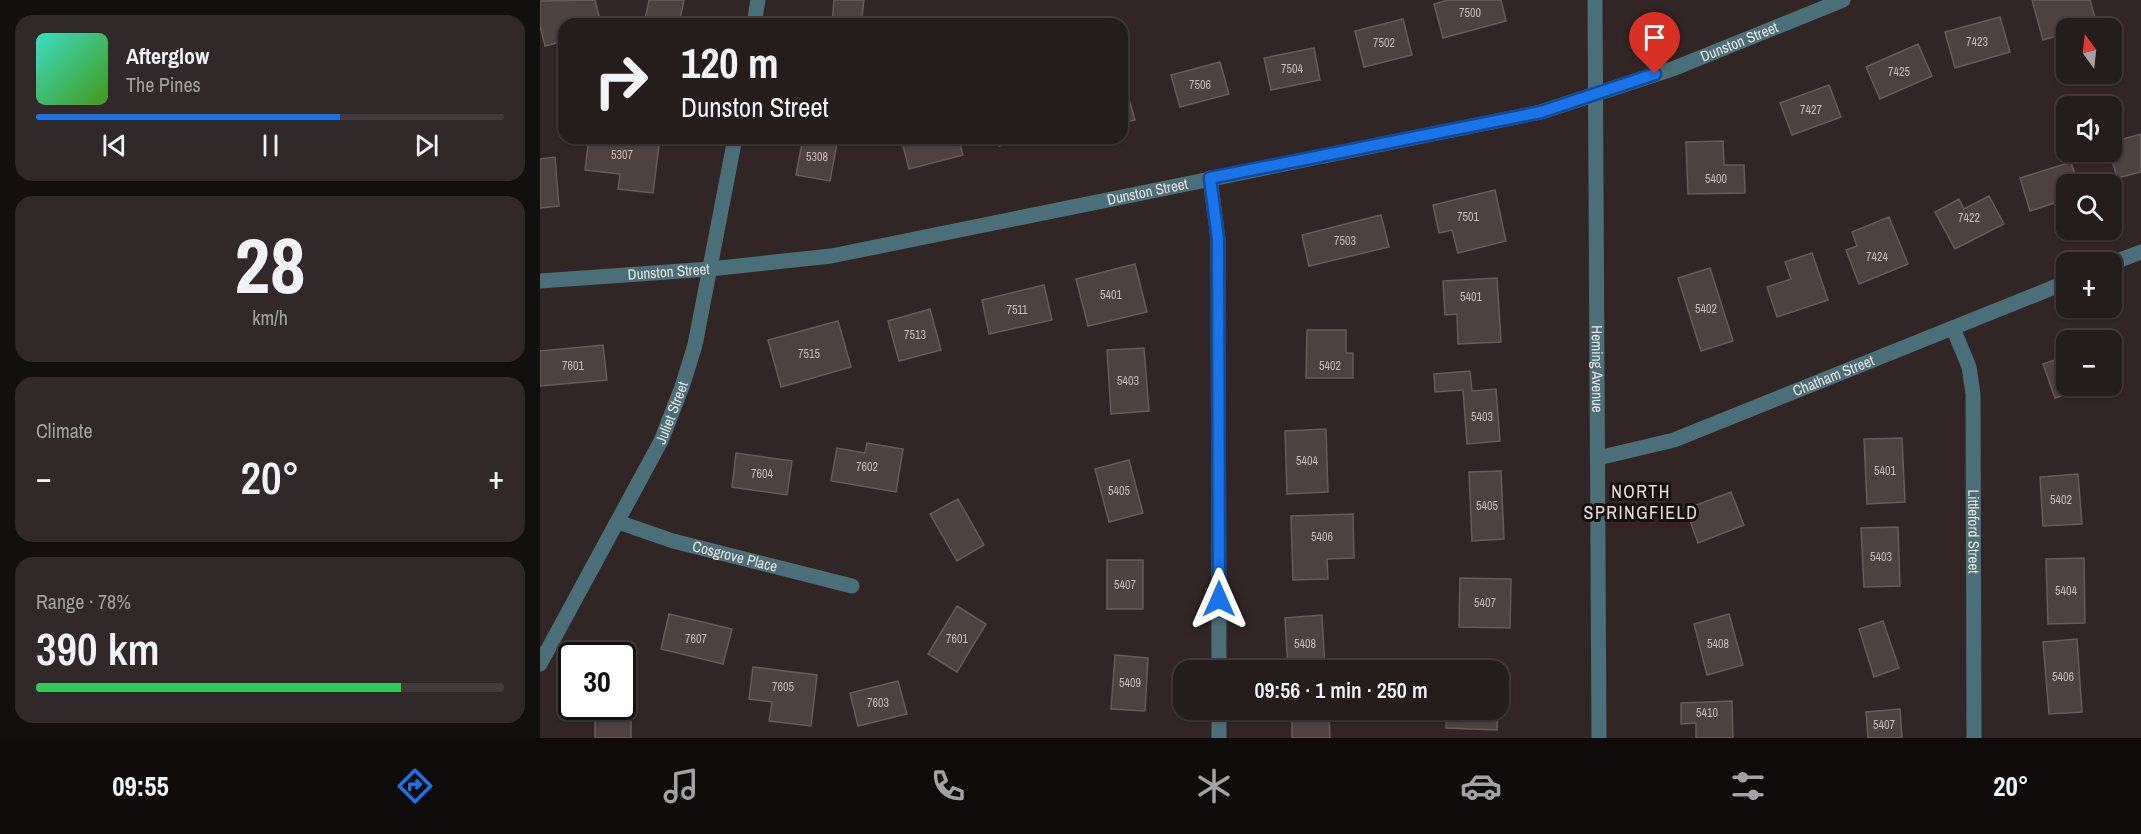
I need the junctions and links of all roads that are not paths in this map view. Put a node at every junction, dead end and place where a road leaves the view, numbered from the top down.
1 (758, 0) edge
2 (1595, 0) edge
3 (1843, 0) edge
4 (755, 18) edge
5 (1596, 94) junction
6 (734, 144) edge
7 (1210, 178) junction
8 (2141, 252) edge
9 (2122, 259) edge
10 (710, 269) junction
11 (540, 281) edge
12 (2056, 286) edge
13 (1953, 328) junction
14 (1598, 458) junction
15 (618, 522) junction
16 (852, 586) dead end
17 (1219, 660) edge
18 (540, 664) edge
19 (1219, 720) edge
20 (1219, 738) edge
21 (1599, 738) edge
22 (1974, 738) edge

1 - 4 street
2 - 5 street, Heming Avenue
3 - 5 street, Dunston Street
5 - 7 street, Dunston Street
5 - 14 street, Heming Avenue
6 - 10 street, Juliet Street
7 - 10 street, Dunston Street
7 - 17 street
8 - 9 street
10 - 11 street, Dunston Street
10 - 15 street, Juliet Street
12 - 13 street, Chatham Street
13 - 14 street, Chatham Street
13 - 22 street, Littleford Street
14 - 21 street, Heming Avenue
15 - 16 street, Cosgrove Place
15 - 18 street, Juliet Street
19 - 20 street

